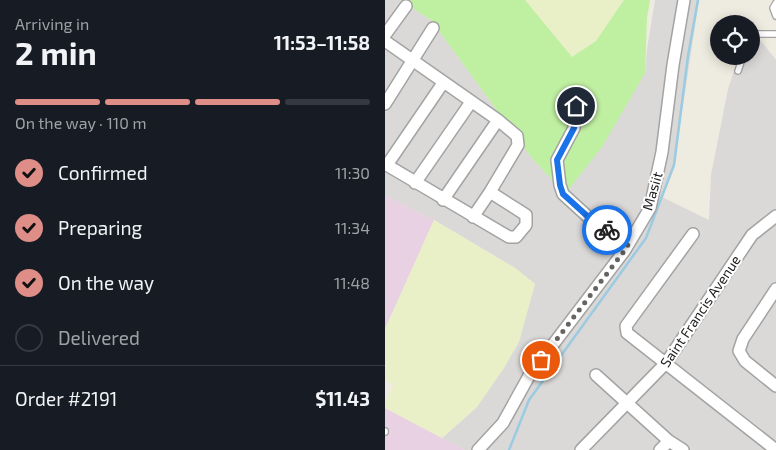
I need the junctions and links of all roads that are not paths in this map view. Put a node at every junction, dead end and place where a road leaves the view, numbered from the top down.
1 (684, 0) edge
2 (776, 3) edge
3 (406, 6) dead end
4 (776, 16) edge
5 (433, 28) dead end
6 (760, 34) edge
7 (776, 34) edge
8 (385, 35) edge
9 (385, 41) edge
10 (412, 61) junction
11 (740, 65) edge
12 (738, 71) dead end
13 (443, 82) junction
14 (471, 102) junction
15 (385, 104) edge
16 (576, 106) dead end
17 (497, 120) junction
18 (386, 165) edge
19 (415, 183) junction
20 (490, 192) junction
21 (443, 200) junction
22 (776, 216) edge
23 (473, 217) junction
24 (693, 234) dead end
25 (629, 243) junction
26 (776, 289) edge
27 (666, 363) junction
28 (596, 375) dead end
29 (776, 386) edge
30 (628, 404) junction
31 (669, 440) junction
32 (478, 450) edge
33 (581, 450) edge
34 (660, 450) edge
35 (683, 450) edge
36 (776, 450) edge

1 - 25 street, Masiit
2 - 4 lane
3 - 8 street
5 - 10 street
6 - 7 lane
9 - 10 street
10 - 13 street
10 - 15 street
11 - 12 lane
13 - 14 street
13 - 18 street
14 - 17 street
14 - 19 street
16 - 25 street
17 - 20 street
17 - 21 street
18 - 19 street
19 - 21 street
20 - 23 street
20 - 23 street
21 - 23 street
22 - 27 street, Saint Francis Avenue
24 - 27 street
25 - 32 street, Masiit
26 - 29 street
27 - 30 street, Saint Francis Avenue
27 - 36 street
28 - 30 street
30 - 31 street
30 - 33 street, Saint Francis Avenue
31 - 34 street
31 - 35 street

